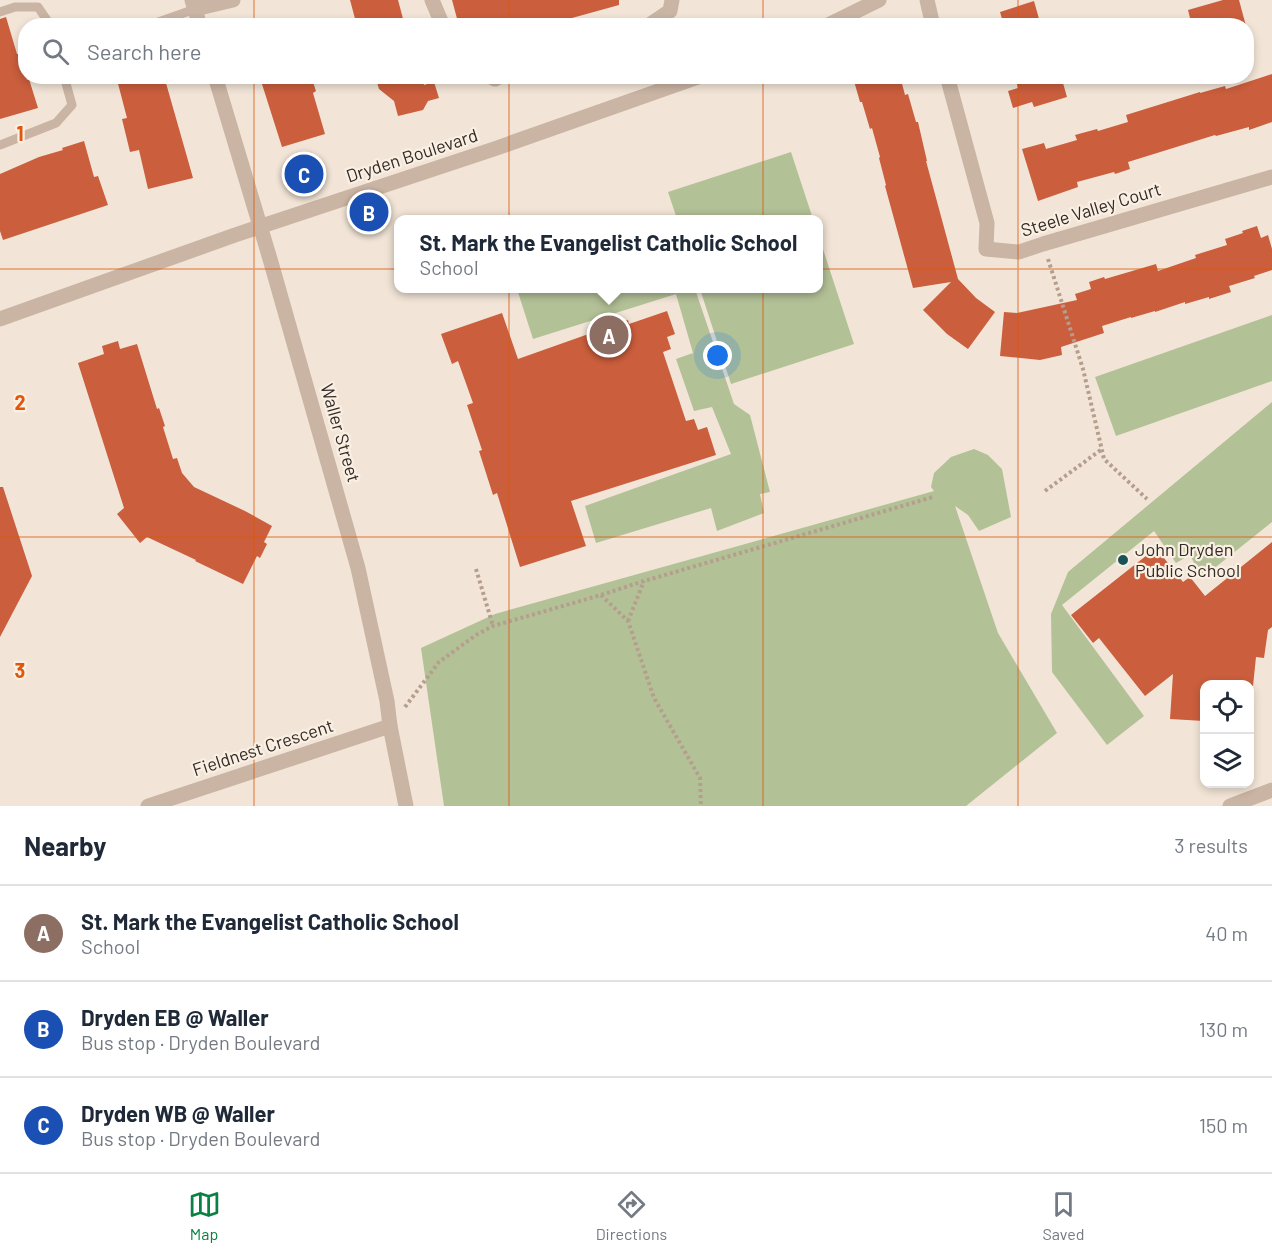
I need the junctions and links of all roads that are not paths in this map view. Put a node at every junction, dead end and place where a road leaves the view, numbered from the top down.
1 (233, 0) edge
2 (432, 0) edge
3 (672, 0) edge
4 (879, 0) edge
5 (927, 0) edge
6 (193, 4) edge
7 (0, 12) edge
8 (46, 18) edge
9 (164, 18) edge
10 (440, 18) edge
11 (660, 18) edge
12 (842, 18) edge
13 (931, 18) edge
14 (66, 84) edge
15 (217, 84) edge
16 (678, 84) edge
17 (949, 84) edge
18 (0, 145) edge
19 (1272, 177) edge
20 (261, 226) junction
21 (0, 319) edge
22 (390, 726) junction
23 (1272, 790) edge
24 (148, 806) edge
25 (406, 806) edge
26 (1230, 806) edge

1 - 6 street
2 - 10 street
3 - 11 street
4 - 12 street
5 - 13 street
6 - 9 lane
7 - 8 lane
14 - 18 lane
15 - 20 street, Waller Street
16 - 20 street, Dryden Boulevard
17 - 19 street, Steele Valley Court
20 - 21 street, Dryden Boulevard
20 - 22 street, Waller Street
22 - 24 street, Fieldnest Crescent
22 - 25 street, Waller Street
23 - 26 street

